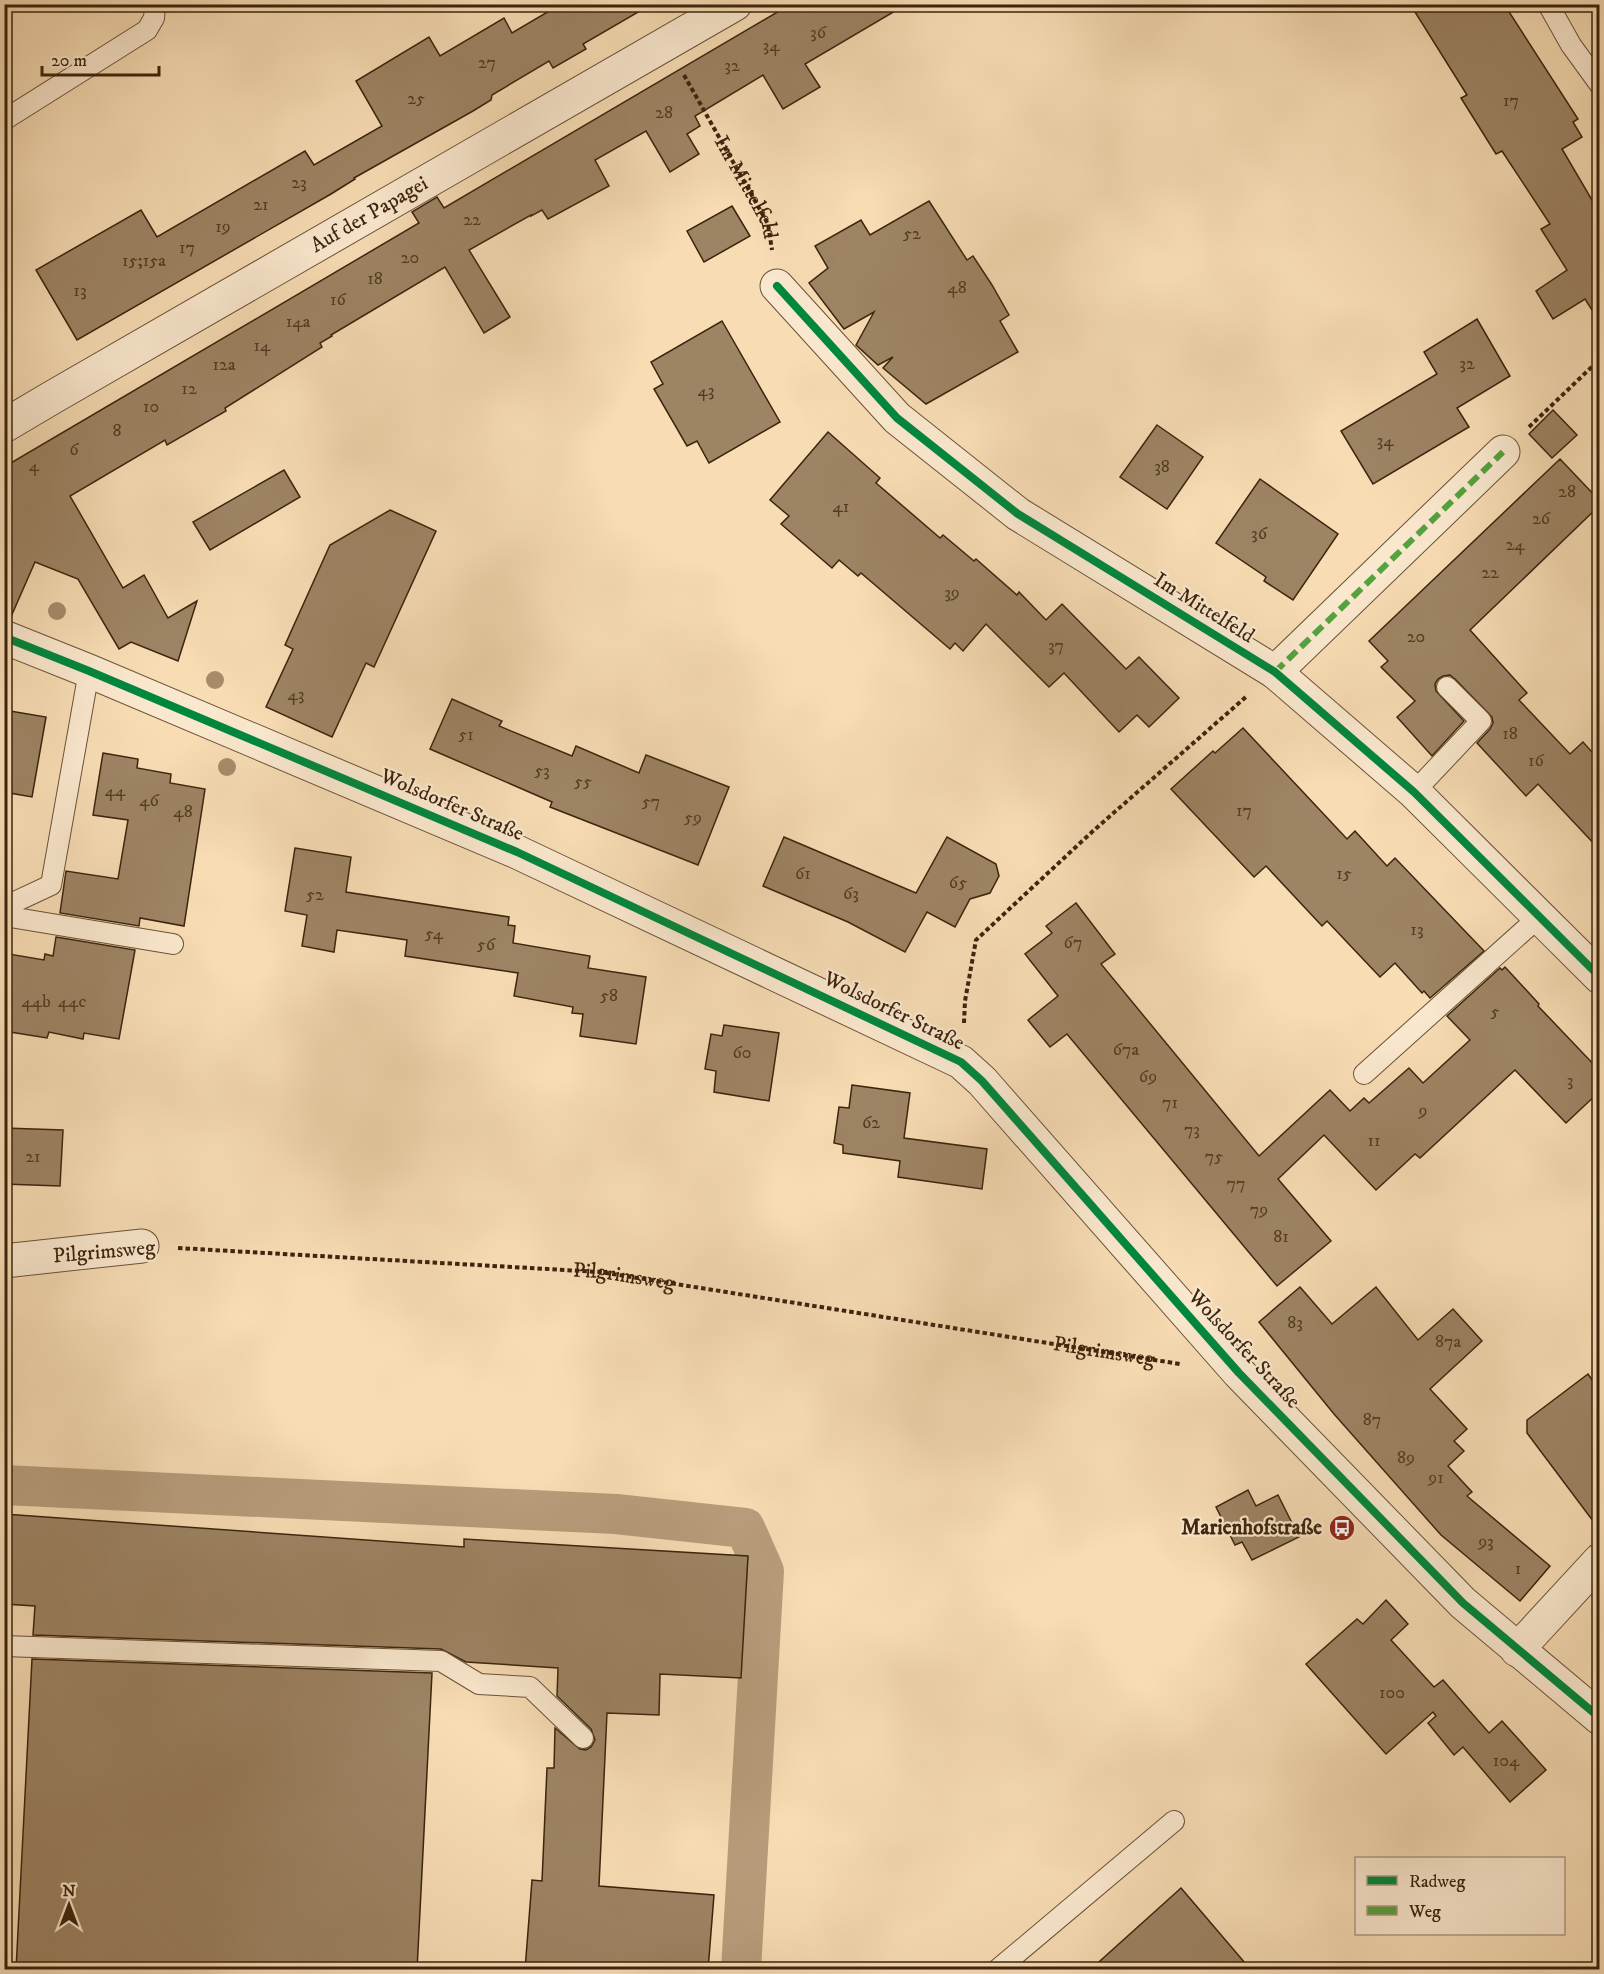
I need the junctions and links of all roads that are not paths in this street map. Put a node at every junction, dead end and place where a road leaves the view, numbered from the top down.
1 (155, 4) edge
2 (735, 4) edge
3 (1548, 4) edge
4 (1599, 86) edge
5 (4, 120) edge
6 (777, 286) road end
7 (4, 426) edge
8 (1503, 452) road end
9 (4, 638) edge
10 (89, 671) junction
11 (1275, 672) junction
12 (1447, 687) dead end
13 (1414, 792) junction
14 (4, 907) edge
15 (4, 916) edge
16 (1540, 916) junction
17 (173, 944) dead end
18 (1599, 977) edge
19 (1364, 1074) dead end
20 (142, 1245) road end
21 (4, 1261) edge
22 (1599, 1560) edge
23 (4, 1646) edge
24 (1516, 1650) junction
25 (1599, 1718) edge
26 (583, 1738) dead end
27 (1174, 1821) dead end
28 (997, 1970) edge

1 - 5 lane
2 - 7 street, Auf der Papagei
3 - 4 lane
6 - 11 street, Im Mittelfeld
8 - 11 street
9 - 10 street, Wolsdorfer Straße
10 - 14 lane
10 - 24 street, Wolsdorfer Straße
11 - 13 street, Im Mittelfeld
12 - 13 lane
13 - 16 street, Im Mittelfeld
15 - 17 lane
16 - 18 street, Im Mittelfeld
16 - 19 lane
20 - 21 street, Pilgrimsweg
22 - 24 street
23 - 26 lane
24 - 25 street, Wolsdorfer Straße
27 - 28 lane

